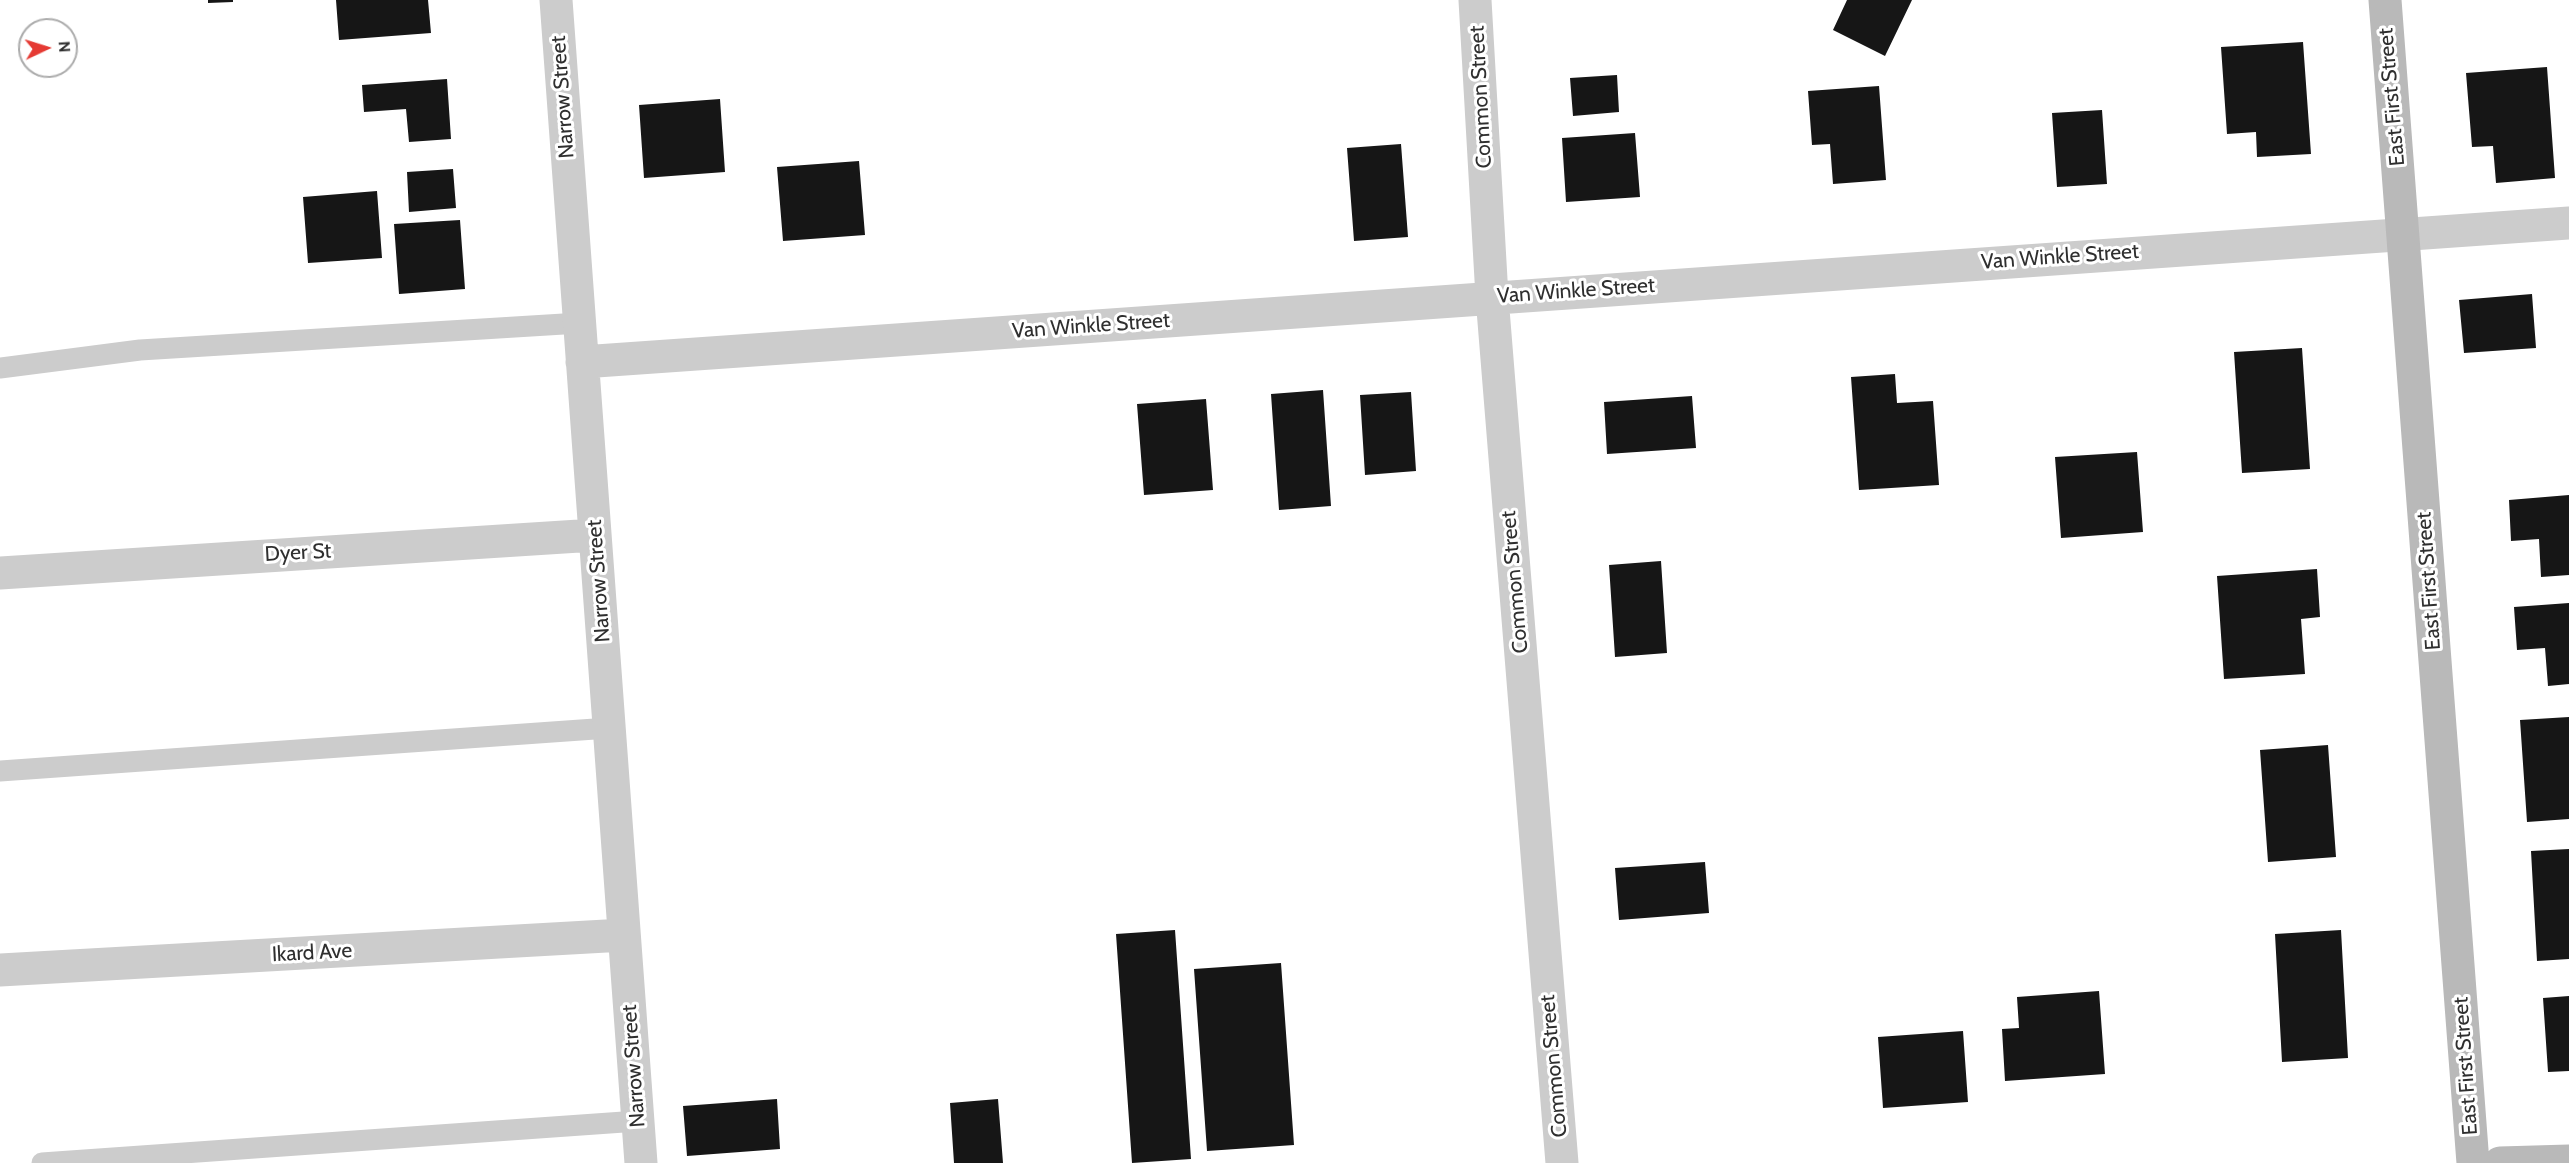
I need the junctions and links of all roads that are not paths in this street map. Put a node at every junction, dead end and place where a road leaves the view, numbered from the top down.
1 (556, 0) edge
2 (1475, 0) edge
3 (2385, 0) edge
4 (2569, 223) edge
5 (2403, 233) junction
6 (1492, 297) junction
7 (580, 323) junction
8 (582, 362) junction
9 (0, 368) edge
10 (595, 535) junction
11 (0, 573) edge
12 (609, 728) junction
13 (0, 771) edge
14 (624, 935) junction
15 (0, 970) edge
16 (638, 1121) junction
17 (2569, 1161) edge
18 (42, 1163) edge
19 (641, 1163) edge
20 (1562, 1163) edge
21 (2473, 1163) edge
22 (2500, 1163) edge

1 - 7 street, Narrow Street
2 - 6 street, Common Street
3 - 5 street, East First Street
4 - 5 street, Van Winkle Street
5 - 6 street, Van Winkle Street
5 - 21 street, East First Street
6 - 8 street, Van Winkle Street
6 - 20 street, Common Street
7 - 8 street, Narrow Street
7 - 9 lane
8 - 10 street, Narrow Street
10 - 11 street, Dyer St
10 - 12 street, Narrow Street
12 - 13 lane
12 - 14 street, Narrow Street
14 - 15 street, Ikard Ave
14 - 16 street, Narrow Street
16 - 18 lane
16 - 19 street, Narrow Street
17 - 22 street

